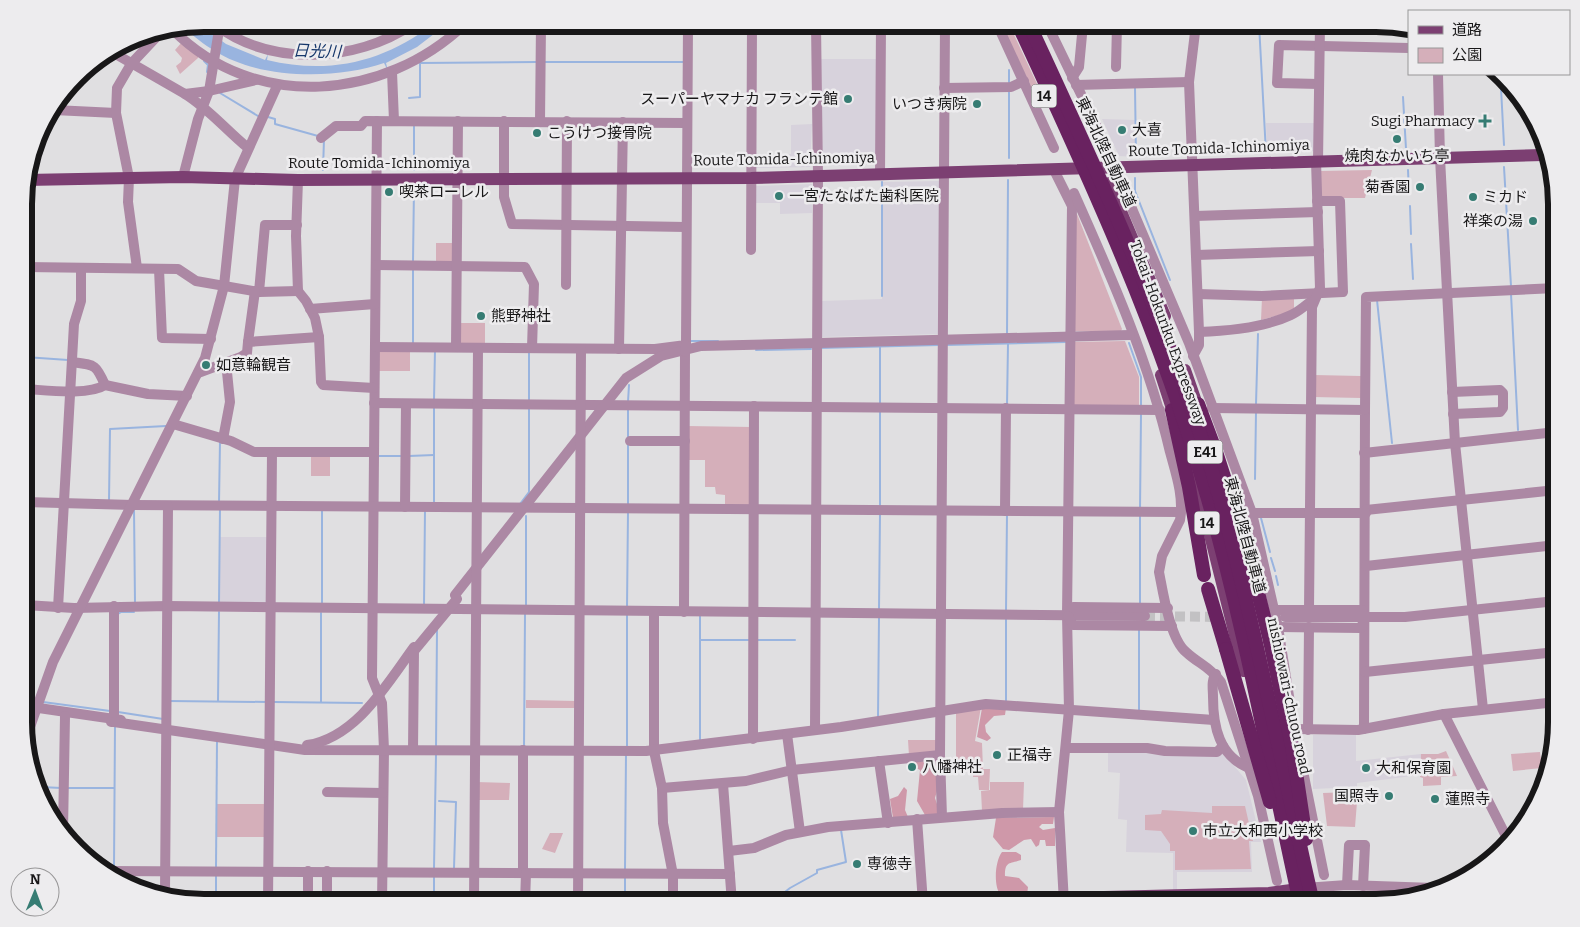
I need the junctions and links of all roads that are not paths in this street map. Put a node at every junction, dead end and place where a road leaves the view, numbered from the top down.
1 (218, 32) edge
2 (227, 32) edge
3 (397, 32) edge
4 (456, 32) edge
5 (541, 32) edge
6 (688, 32) edge
7 (752, 32) edge
8 (816, 32) edge
9 (881, 32) edge
10 (945, 32) edge
11 (1001, 32) edge
12 (1014, 32) edge
13 (1022, 32) edge
14 (1033, 32) edge
15 (1041, 32) edge
16 (1050, 32) edge
17 (1082, 32) edge
18 (1117, 32) edge
19 (1195, 32) edge
20 (1320, 32) edge
21 (179, 35) edge
22 (153, 41) edge
23 (1320, 47) junction
24 (1408, 48) edge
25 (119, 56) edge
26 (215, 61) junction
27 (131, 64) junction
28 (1116, 66) dead end
29 (392, 72) junction
30 (1438, 75) edge
31 (256, 80) junction
32 (1024, 81) junction
33 (1189, 82) junction
34 (1319, 84) junction
35 (277, 86) junction
36 (1073, 86) junction
37 (944, 88) junction
38 (209, 91) junction
39 (185, 94) junction
40 (203, 105) junction
41 (1042, 105) junction
42 (61, 110) edge
43 (116, 113) junction
44 (504, 120) junction
45 (377, 121) junction
46 (394, 121) junction
47 (458, 121) junction
48 (540, 121) junction
49 (567, 121) junction
50 (623, 122) junction
51 (687, 123) junction
52 (321, 138) dead end
53 (248, 148) junction
54 (1054, 148) dead end
55 (1107, 148) dead end
56 (1540, 155) edge
57 (1440, 158) junction
58 (1317, 161) junction
59 (1192, 164) junction
60 (1102, 168) junction
61 (1078, 169) junction
62 (1054, 170) junction
63 (944, 172) junction
64 (880, 174) junction
65 (818, 176) junction
66 (129, 178) junction
67 (183, 178) junction
68 (621, 178) junction
69 (686, 178) junction
70 (751, 178) junction
71 (235, 179) junction
72 (377, 179) junction
73 (457, 179) junction
74 (504, 179) junction
75 (568, 179) junction
76 (34, 180) edge
77 (298, 180) junction
78 (1074, 193) dead end
79 (1317, 201) junction
80 (1130, 204) dead end
81 (1076, 205) junction
82 (1318, 212) junction
83 (1194, 216) junction
84 (1126, 221) junction
85 (297, 225) junction
86 (567, 225) junction
87 (621, 226) junction
88 (686, 227) junction
89 (1140, 228) junction
90 (751, 250) dead end
91 (1319, 251) junction
92 (1196, 255) junction
93 (1110, 259) junction
94 (376, 265) junction
95 (457, 266) junction
96 (32, 267) edge
97 (81, 268) junction
98 (137, 268) junction
99 (159, 269) junction
100 (566, 285) dead end
101 (224, 286) junction
102 (1547, 288) edge
103 (257, 291) junction
104 (298, 291) junction
105 (1447, 293) junction
106 (1198, 294) junction
107 (1316, 297) junction
108 (375, 304) junction
109 (310, 309) junction
110 (1199, 332) junction
111 (1070, 335) junction
112 (1130, 335) dead end
113 (319, 337) junction
114 (211, 339) junction
115 (944, 340) junction
116 (248, 342) junction
117 (817, 343) junction
118 (376, 347) junction
119 (456, 347) junction
120 (478, 348) junction
121 (532, 348) junction
122 (581, 349) junction
123 (619, 349) junction
124 (685, 349) junction
125 (1193, 356) junction
126 (72, 362) junction
127 (226, 362) junction
128 (198, 373) junction
129 (105, 385) junction
130 (374, 388) junction
131 (32, 389) edge
132 (70, 391) junction
133 (1452, 392) junction
134 (187, 396) junction
135 (374, 404) junction
136 (406, 404) junction
137 (478, 404) junction
138 (581, 404) junction
139 (1198, 404) junction
140 (603, 405) junction
141 (685, 406) junction
142 (754, 406) junction
143 (817, 406) junction
144 (944, 408) junction
145 (1006, 408) junction
146 (1071, 408) junction
147 (1212, 408) junction
148 (1311, 409) junction
149 (1166, 410) junction
150 (1365, 410) junction
151 (1453, 414) junction
152 (173, 424) junction
153 (1547, 433) edge
154 (581, 438) junction
155 (223, 439) junction
156 (630, 441) dead end
157 (684, 442) junction
158 (1455, 443) junction
159 (272, 452) junction
160 (374, 452) junction
161 (1364, 453) junction
162 (1547, 491) edge
163 (1461, 500) junction
164 (32, 503) edge
165 (64, 505) junction
166 (133, 505) junction
167 (168, 506) junction
168 (272, 506) junction
169 (374, 506) junction
170 (405, 507) junction
171 (477, 507) junction
172 (528, 508) junction
173 (581, 508) junction
174 (684, 509) junction
175 (754, 509) junction
176 (816, 510) junction
177 (943, 510) junction
178 (1005, 511) junction
179 (1069, 511) junction
180 (1366, 511) junction
181 (1181, 512) junction
182 (1310, 512) junction
183 (1252, 513) junction
184 (507, 536) dead end
185 (1245, 542) dead end
186 (1547, 546) edge
187 (1467, 555) junction
188 (1249, 556) dead end
189 (1366, 566) junction
190 (476, 570) junction
191 (1204, 575) dead end
192 (1208, 590) dead end
193 (1547, 602) edge
194 (32, 606) edge
195 (114, 606) junction
196 (168, 606) junction
197 (58, 608) junction
198 (82, 608) junction
199 (271, 608) junction
200 (1168, 608) junction
201 (373, 609) junction
202 (1308, 609) junction
203 (476, 610) junction
204 (1274, 610) junction
205 (1473, 610) junction
206 (446, 611) junction
207 (580, 611) junction
208 (654, 612) junction
209 (684, 612) junction
210 (753, 612) junction
211 (816, 613) junction
212 (942, 614) junction
213 (1067, 615) junction
214 (1145, 616) tunnel mouth
215 (1285, 617) dead end
216 (1365, 617) junction
217 (1172, 626) junction
218 (1278, 627) junction
219 (1309, 627) junction
220 (1547, 653) edge
221 (1478, 660) junction
222 (1365, 672) junction
223 (1216, 674) junction
224 (378, 694) junction
225 (1547, 703) edge
226 (32, 709) edge
227 (1483, 709) junction
228 (36, 710) junction
229 (1069, 710) junction
230 (941, 711) junction
231 (1444, 714) junction
232 (65, 716) junction
233 (1214, 720) junction
234 (32, 721) edge
235 (114, 721) junction
236 (167, 728) junction
237 (1294, 729) junction
238 (1364, 729) junction
239 (815, 730) junction
240 (1308, 730) junction
241 (787, 734) junction
242 (753, 739) junction
243 (270, 743) junction
244 (1222, 746) junction
245 (1066, 748) junction
246 (384, 750) junction
247 (413, 750) junction
248 (475, 750) junction
249 (523, 750) junction
250 (579, 751) junction
251 (654, 751) junction
252 (940, 755) junction
253 (878, 761) junction
254 (1249, 768) junction
255 (792, 770) junction
256 (723, 784) junction
257 (662, 788) junction
258 (327, 792) dead end
259 (383, 793) junction
260 (1303, 808) junction
261 (1059, 812) junction
262 (942, 817) junction
263 (917, 819) junction
264 (63, 820) edge
265 (888, 823) junction
266 (800, 832) junction
267 (1273, 835) junction
268 (1505, 835) edge
269 (729, 851) junction
270 (119, 871) edge
271 (165, 871) junction
272 (269, 871) junction
273 (308, 871) junction
274 (327, 871) junction
275 (383, 871) junction
276 (474, 872) junction
277 (524, 873) junction
278 (578, 873) junction
279 (730, 874) junction
280 (673, 875) junction
281 (1324, 876) dead end
282 (1277, 881) dead end
283 (1347, 885) junction
284 (1363, 886) junction
285 (1314, 887) junction
286 (1421, 888) edge
287 (165, 890) edge
288 (308, 890) dead end
289 (1293, 892) edge
290 (922, 894) edge
291 (1064, 894) edge
292 (1236, 894) edge
293 (1317, 894) edge
294 (1319, 894) edge
295 (1320, 894) edge
296 (268, 895) edge
297 (327, 895) edge
298 (382, 895) edge
299 (474, 895) edge
300 (525, 895) edge
301 (578, 895) edge
302 (673, 895) edge
303 (731, 895) edge

1 - 26 street
2 - 3 street
4 - 29 street
5 - 48 street
6 - 51 street
7 - 70 street
8 - 65 street
9 - 64 street
10 - 37 street
11 - 32 street
12 - 41 main road, 14
13 - 289 highway, Tokai-Hokuriku Expressway / E41, bridge
14 - 294 highway, 東海北陸自動車道 / E41, bridge
15 - 36 main road, nishiowari-chuou road / 14
16 - 36 street
17 - 36 street
18 - 28 street
19 - 33 street
20 - 23 street
21 - 26 street
22 - 27 street
23 - 24 street
23 - 34 street
23 - 34 street
25 - 27 street
26 - 31 street
26 - 38 street
27 - 39 street
27 - 43 street
29 - 35 street
29 - 46 street
30 - 57 street
31 - 35 street
31 - 38 street
32 - 37 street
32 - 41 street
33 - 36 street
33 - 59 street
34 - 58 street
35 - 53 street
36 - 55 street
36 - 60 main road, nishiowari-chuou road / 14
37 - 63 street
38 - 39 street
38 - 40 street
39 - 40 street
40 - 53 street
40 - 67 street
41 - 54 street
41 - 61 main road, 14
42 - 43 street
43 - 66 street
44 - 47 street
44 - 48 street
44 - 74 street
45 - 46 street
45 - 52 street
45 - 72 street
46 - 47 street
47 - 73 street
48 - 49 street
49 - 50 street
49 - 75 street
50 - 51 street
50 - 68 street
51 - 69 street
53 - 71 street
56 - 57 main road, Route Tomida-Ichinomiya
57 - 58 main road, Route Tomida-Ichinomiya
57 - 105 street
58 - 59 main road, Route Tomida-Ichinomiya
58 - 79 street
59 - 60 main road, Route Tomida-Ichinomiya
59 - 83 street
60 - 61 main road, Route Tomida-Ichinomiya
60 - 84 main road, nishiowari-chuou road / 14
61 - 62 main road, Route Tomida-Ichinomiya
61 - 93 main road, 14
62 - 63 main road, Route Tomida-Ichinomiya
62 - 81 street
63 - 64 main road, Route Tomida-Ichinomiya
63 - 115 street
64 - 65 main road, Route Tomida-Ichinomiya
65 - 70 main road, Route Tomida-Ichinomiya
65 - 117 street
66 - 67 main road, Route Tomida-Ichinomiya
66 - 76 main road, Route Tomida-Ichinomiya
66 - 98 street
67 - 71 main road, Route Tomida-Ichinomiya
68 - 69 main road, Route Tomida-Ichinomiya
68 - 75 main road, Route Tomida-Ichinomiya
68 - 87 street
69 - 70 main road, Route Tomida-Ichinomiya
69 - 88 street
70 - 90 street
71 - 77 main road, Route Tomida-Ichinomiya
71 - 101 street
72 - 73 main road, Route Tomida-Ichinomiya
72 - 77 main road, Route Tomida-Ichinomiya
72 - 94 street
73 - 74 main road, Route Tomida-Ichinomiya
73 - 95 street
74 - 75 main road, Route Tomida-Ichinomiya
74 - 86 street
75 - 86 street
77 - 85 street
78 - 81 street
79 - 82 street
79 - 107 street
80 - 89 street
81 - 93 street
81 - 111 street
82 - 83 street
82 - 91 street
83 - 92 street
84 - 89 street
84 - 139 main road, nishiowari-chuou road / 14
85 - 103 street
85 - 104 street
86 - 87 street
86 - 100 street
87 - 88 street
87 - 123 street
88 - 124 street
89 - 125 street
91 - 92 street
91 - 107 street
92 - 106 street
93 - 149 main road, 14
94 - 95 street
94 - 108 street
95 - 119 street
95 - 121 street
96 - 97 street
97 - 98 street
97 - 126 street
98 - 99 street
99 - 101 street
99 - 114 street
101 - 103 street
101 - 114 street
102 - 105 street
103 - 104 street
103 - 116 street
104 - 109 street
105 - 133 street
105 - 150 street
106 - 107 street
106 - 110 street
107 - 110 street
107 - 148 street
108 - 109 street
108 - 118 street
109 - 113 street
110 - 125 street
111 - 112 street
111 - 115 street
111 - 146 street
113 - 116 street
113 - 130 street
114 - 128 street
115 - 117 street
115 - 144 street
116 - 127 street
117 - 140 street
117 - 143 street
118 - 119 street
118 - 130 street
119 - 120 street
120 - 121 street
120 - 137 street
121 - 122 street
122 - 123 street
122 - 138 street
123 - 124 street
124 - 141 street
125 - 147 street
126 - 129 street
126 - 132 street
127 - 128 street
127 - 155 street
128 - 134 street
129 - 132 street
129 - 134 street
130 - 135 street
131 - 132 street
132 - 165 street
133 - 151 street
133 - 151 street
134 - 152 street
135 - 136 street
135 - 160 street
136 - 137 street
136 - 170 street
137 - 138 street
137 - 171 street
138 - 140 street
138 - 154 street
139 - 185 highway
139 - 260 main road, nishiowari-chuou road / 14
140 - 141 street
140 - 154 street
141 - 142 street
141 - 157 street
142 - 143 street
142 - 175 street
143 - 144 street
143 - 176 street
144 - 145 street
144 - 177 street
145 - 146 street
145 - 178 street
146 - 149 street
146 - 179 street
147 - 148 street
147 - 183 street
148 - 150 street
148 - 182 street
149 - 181 street
149 - 191 highway
149 - 267 main road, 14
150 - 161 street
151 - 158 street
152 - 155 street
152 - 166 street
153 - 158 street
154 - 172 street
154 - 173 street
155 - 159 street
156 - 157 street
157 - 174 street
158 - 161 street
158 - 163 street
159 - 160 street
159 - 168 street
160 - 169 street
161 - 180 street
162 - 163 street
163 - 180 street
163 - 187 street
164 - 165 street
165 - 166 street
165 - 197 street
166 - 167 street
166 - 198 street
167 - 168 street
167 - 196 street
168 - 169 street
168 - 199 street
169 - 170 street
169 - 201 street
170 - 171 street
171 - 172 street
171 - 190 street
172 - 173 street
172 - 184 street
172 - 190 street
173 - 174 street
173 - 207 street
174 - 175 street
174 - 209 street
175 - 176 street
175 - 210 street
176 - 177 street
176 - 211 street
177 - 178 street
177 - 212 street
178 - 179 street
179 - 181 street
179 - 213 street
180 - 182 street
180 - 189 street
181 - 200 street
182 - 183 street
182 - 202 street
183 - 204 street
186 - 187 street
187 - 189 street
187 - 205 street
188 - 295 highway, bridge
189 - 216 street
190 - 203 street
190 - 206 street
192 - 289 highway, bridge
193 - 205 street
194 - 197 street
195 - 196 street
195 - 198 street
195 - 235 street
196 - 199 street
196 - 236 street
197 - 198 street
198 - 228 street
199 - 201 street
199 - 243 street
200 - 213 street
200 - 217 street
201 - 206 street
201 - 224 street
202 - 204 street
202 - 216 street
203 - 206 street
203 - 207 street
203 - 248 street
204 - 218 street
205 - 216 street
205 - 221 street
206 - 224 street
206 - 247 street
207 - 208 street
207 - 250 street
208 - 209 street
208 - 251 street
209 - 210 street
210 - 211 street
210 - 242 street
211 - 212 street
211 - 239 street
212 - 213 street
212 - 230 street
213 - 214 street
213 - 217 street
213 - 229 street
215 - 216 street
216 - 219 street
216 - 222 street
217 - 223 street
218 - 219 street
218 - 237 street
219 - 240 street
220 - 221 street
221 - 222 street
221 - 227 street
222 - 238 street
223 - 233 street
223 - 254 street
224 - 243 street
224 - 246 street
225 - 227 street
226 - 228 street
227 - 231 street
228 - 232 street
228 - 234 street
228 - 235 street
229 - 230 street
229 - 233 street
229 - 245 street
230 - 239 street
230 - 252 street
231 - 238 street
231 - 268 street
232 - 235 street
232 - 264 street
233 - 244 street
235 - 236 street
236 - 243 street
236 - 271 street
237 - 240 street
237 - 260 street
238 - 240 street
239 - 241 street
241 - 242 street
241 - 255 street
242 - 251 street
243 - 246 street
243 - 272 street
244 - 245 street
244 - 254 street
245 - 261 street
246 - 247 street
246 - 259 street
247 - 248 street
248 - 249 street
248 - 276 street
249 - 250 street
249 - 277 street
250 - 251 street
250 - 278 street
251 - 257 street
252 - 253 street
252 - 262 street
253 - 255 street
253 - 265 street
254 - 267 street
255 - 256 street
255 - 266 street
256 - 257 street
256 - 269 street
257 - 280 street
258 - 259 street
259 - 275 street
260 - 281 street
260 - 285 main road, nishiowari-chuou road / 14
261 - 262 street
261 - 291 street
262 - 263 street
263 - 265 street
263 - 290 street
265 - 266 street
266 - 269 street
267 - 282 street
267 - 289 main road, 14
269 - 279 street
270 - 271 street
271 - 272 street
271 - 287 street
272 - 273 street
272 - 296 street
273 - 274 street
273 - 288 street
274 - 275 street
274 - 297 street
275 - 276 street
275 - 298 street
276 - 277 street
276 - 299 street
277 - 278 street
277 - 300 street
278 - 280 street
278 - 301 street
279 - 280 street
279 - 303 street
280 - 302 street
283 - 284 street
283 - 284 street
283 - 285 street
284 - 286 street
285 - 289 street
285 - 293 main road, nishiowari-chuou road / 14
289 - 292 main road

